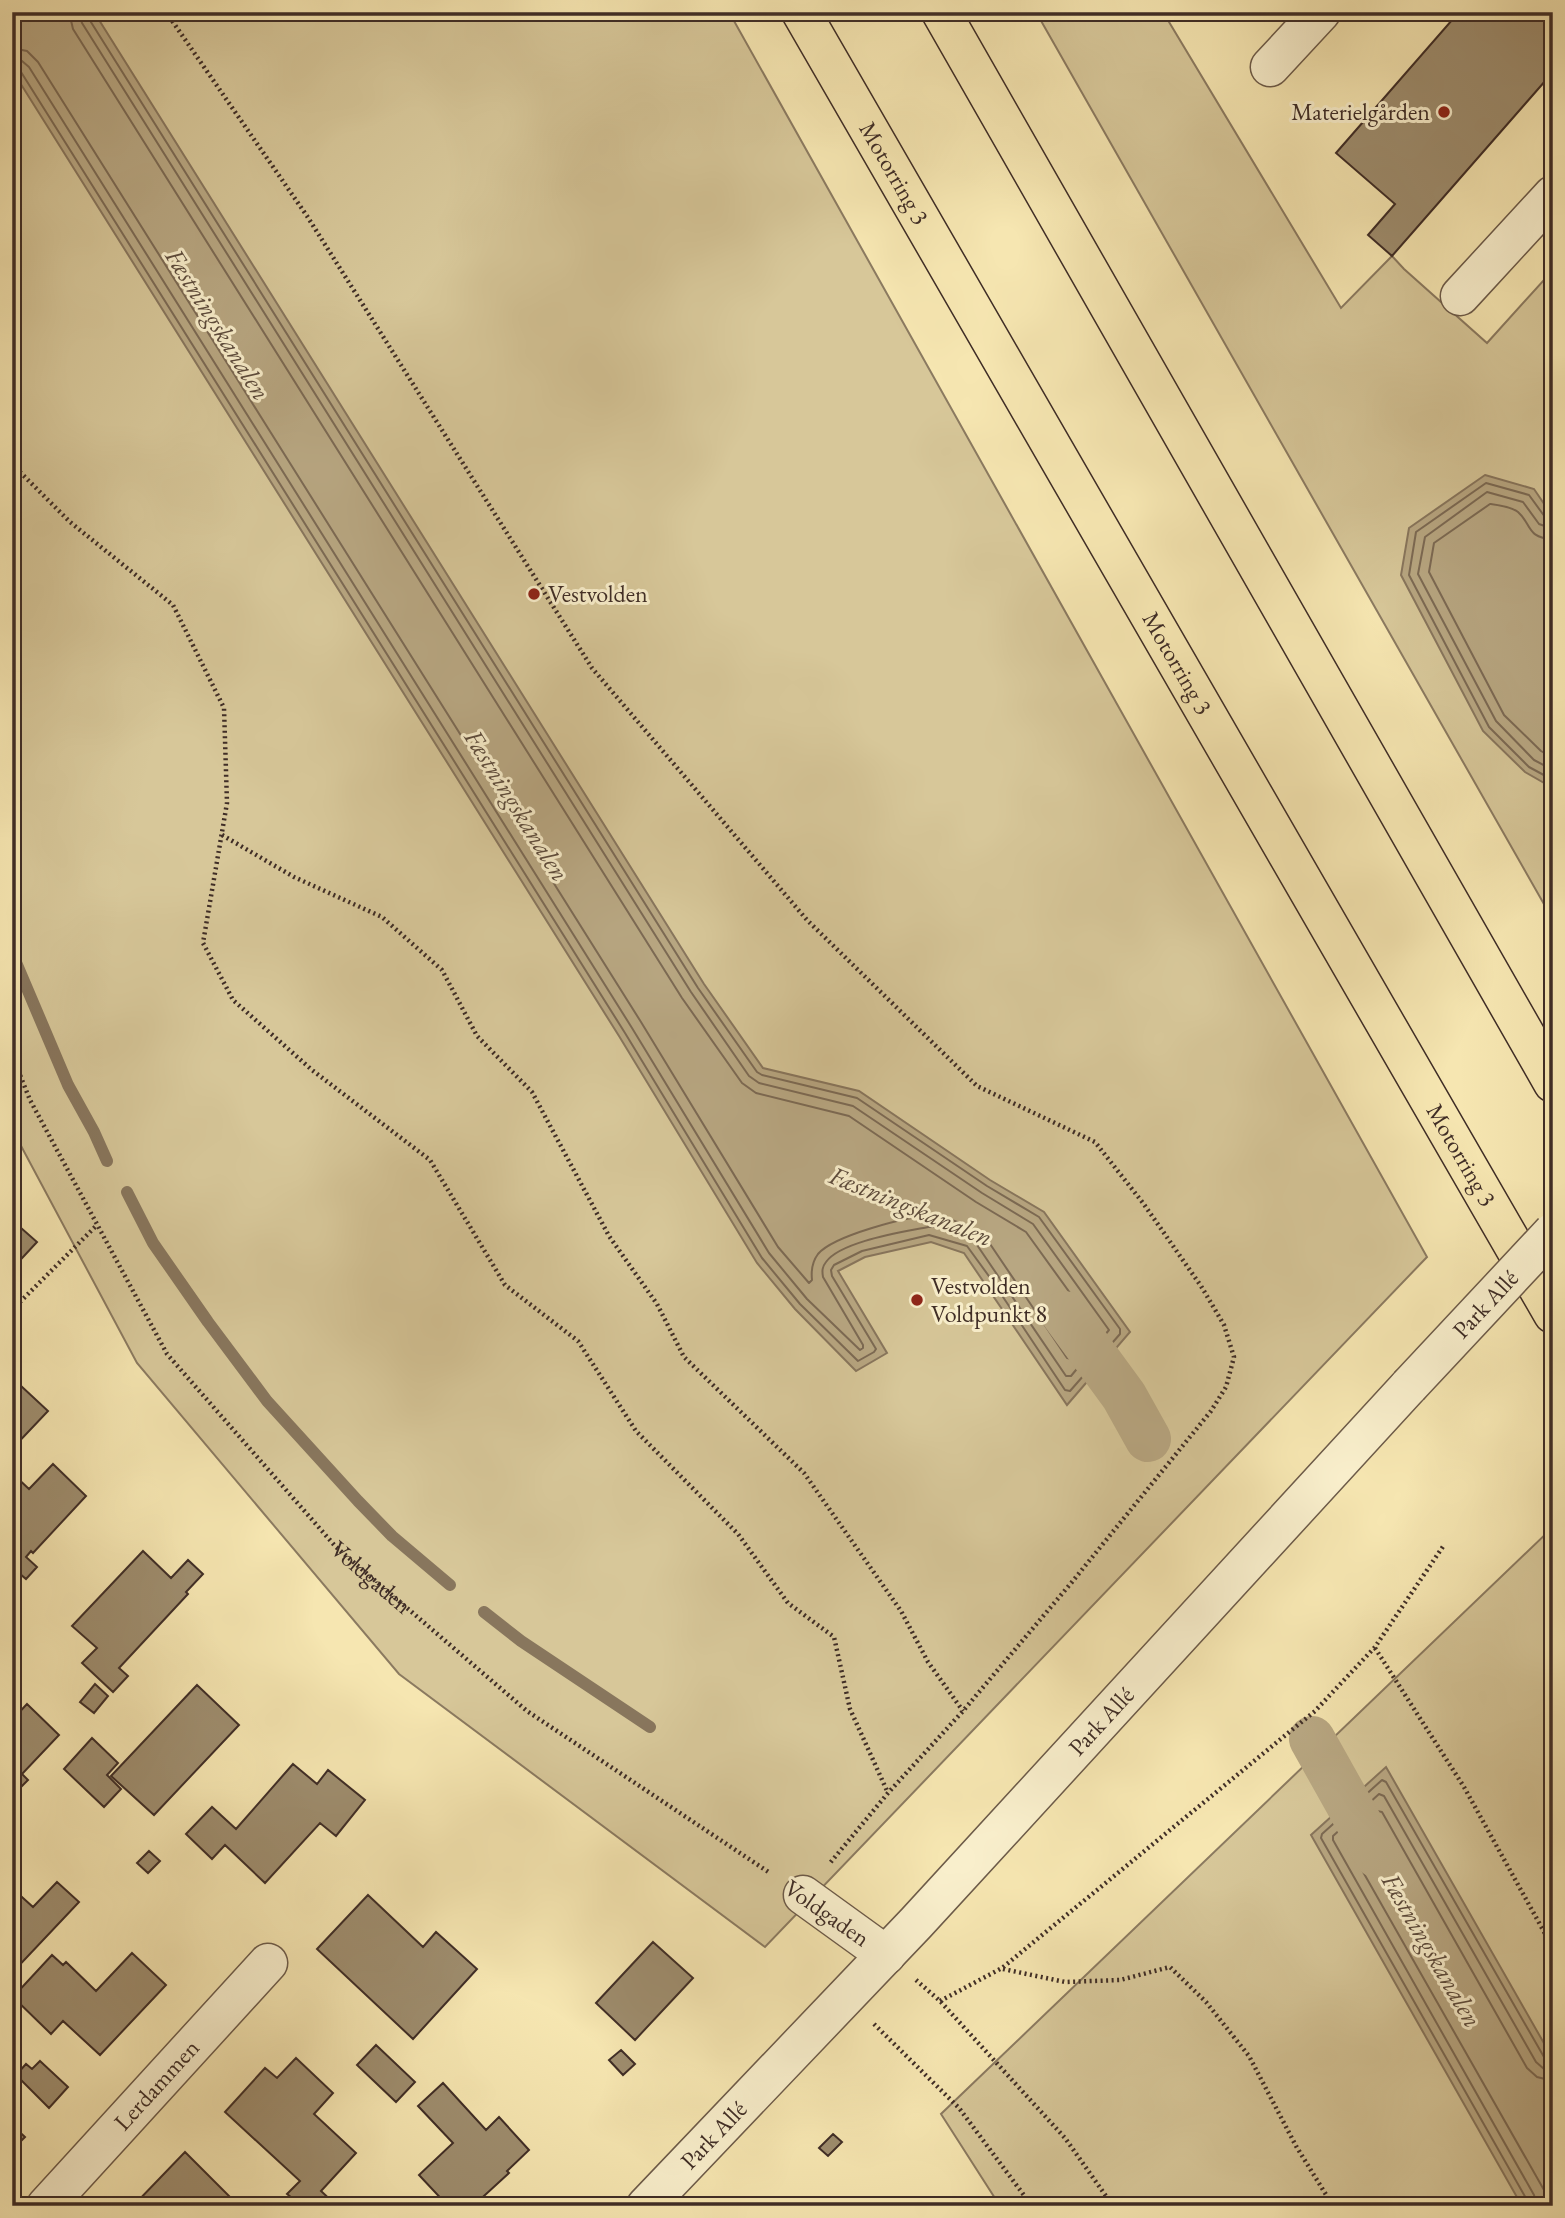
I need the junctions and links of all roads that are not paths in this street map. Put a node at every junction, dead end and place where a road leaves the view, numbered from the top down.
1 (802, 12) edge
2 (941, 12) edge
3 (1321, 12) edge
4 (1270, 67) dead end
5 (1553, 195) edge
6 (1460, 296) dead end
7 (1553, 1083) edge
8 (1553, 1232) edge
9 (1553, 1314) edge
10 (803, 1895) road end
11 (886, 1955) junction
12 (268, 1963) dead end
13 (46, 2206) edge
14 (646, 2206) edge

1 - 9 highway, Motorring 3
2 - 7 highway
3 - 4 street
5 - 6 street
8 - 11 street, Park Allé, bridge
10 - 11 street, Voldgaden
11 - 14 street, Park Allé
12 - 13 street, Lerdammen

